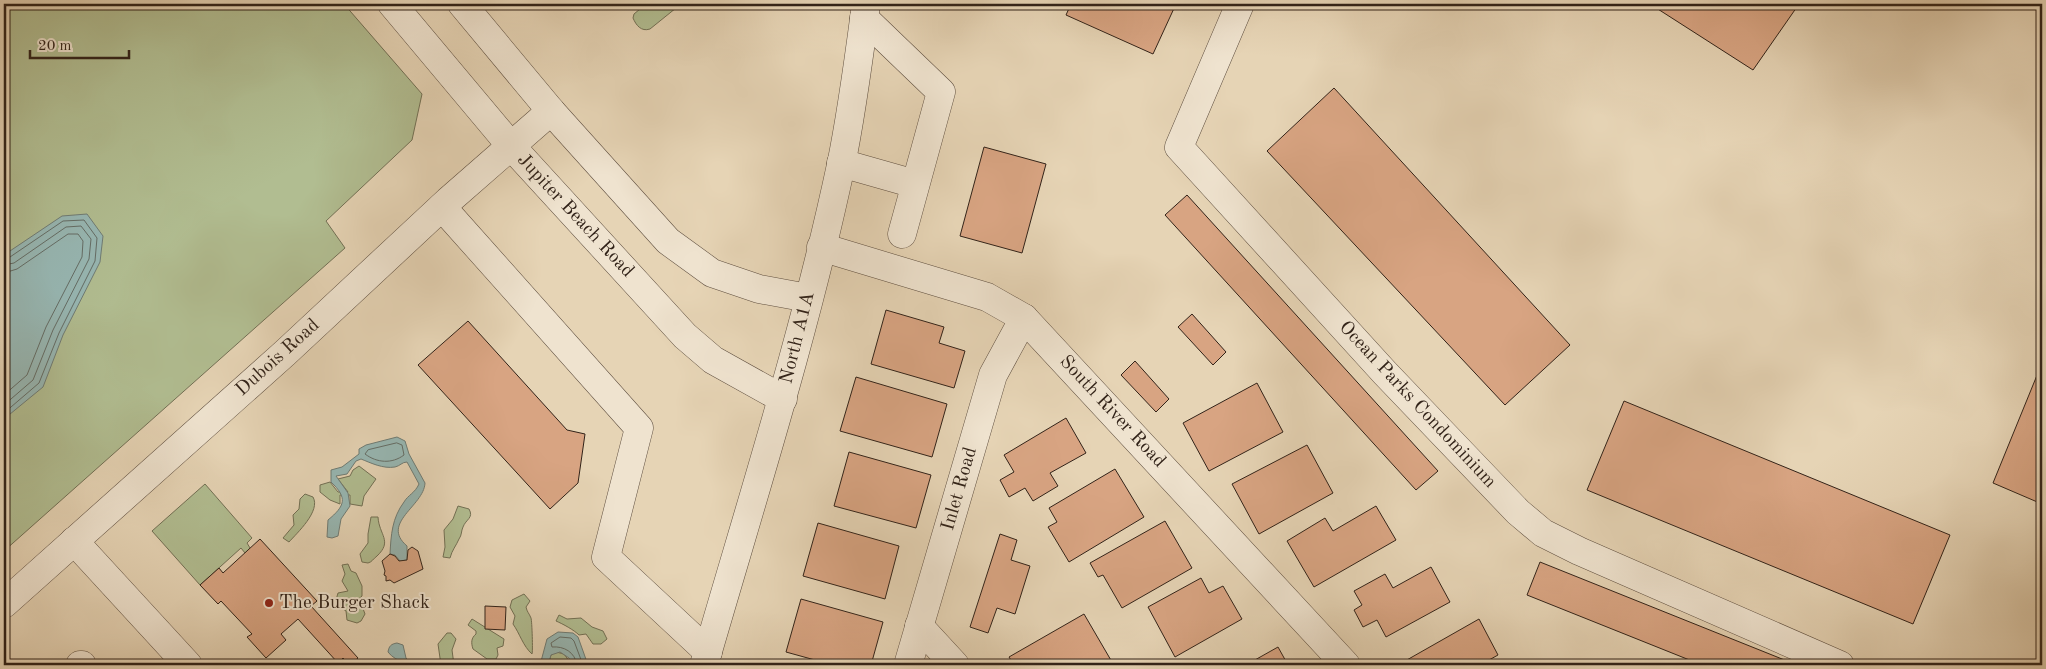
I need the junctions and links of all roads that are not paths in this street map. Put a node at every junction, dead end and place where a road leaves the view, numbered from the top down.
1 (392, 4) edge
2 (462, 4) edge
3 (1240, 4) edge
4 (865, 11) edge
5 (551, 111) junction
6 (511, 146) junction
7 (841, 163) junction
8 (915, 184) junction
9 (442, 207) junction
10 (902, 234) dead end
11 (821, 247) junction
12 (808, 298) junction
13 (1024, 318) junction
14 (783, 399) junction
15 (74, 541) junction
16 (4, 604) edge
17 (919, 626) junction
18 (706, 659) edge
19 (188, 665) edge
20 (908, 665) edge
21 (955, 665) edge
22 (1346, 665) edge
23 (1840, 665) edge

1 - 6 street, Jupiter Beach Road
2 - 5 street
3 - 23 street, Ocean Parks Condominium
4 - 7 street, North A1A
4 - 8 street
5 - 6 street, Dubois Road
5 - 12 street
6 - 9 street, Dubois Road
6 - 14 street, Jupiter Beach Road
7 - 8 street
7 - 11 street, North A1A
8 - 10 street
9 - 15 street, Dubois Road
9 - 18 street
11 - 12 street, North A1A
11 - 13 street, South River Road
12 - 14 street, North A1A
13 - 17 street, Inlet Road
13 - 22 street, South River Road
14 - 18 street, North A1A
15 - 16 street, Dubois Road
15 - 19 street
17 - 20 street, Inlet Road
17 - 21 street

